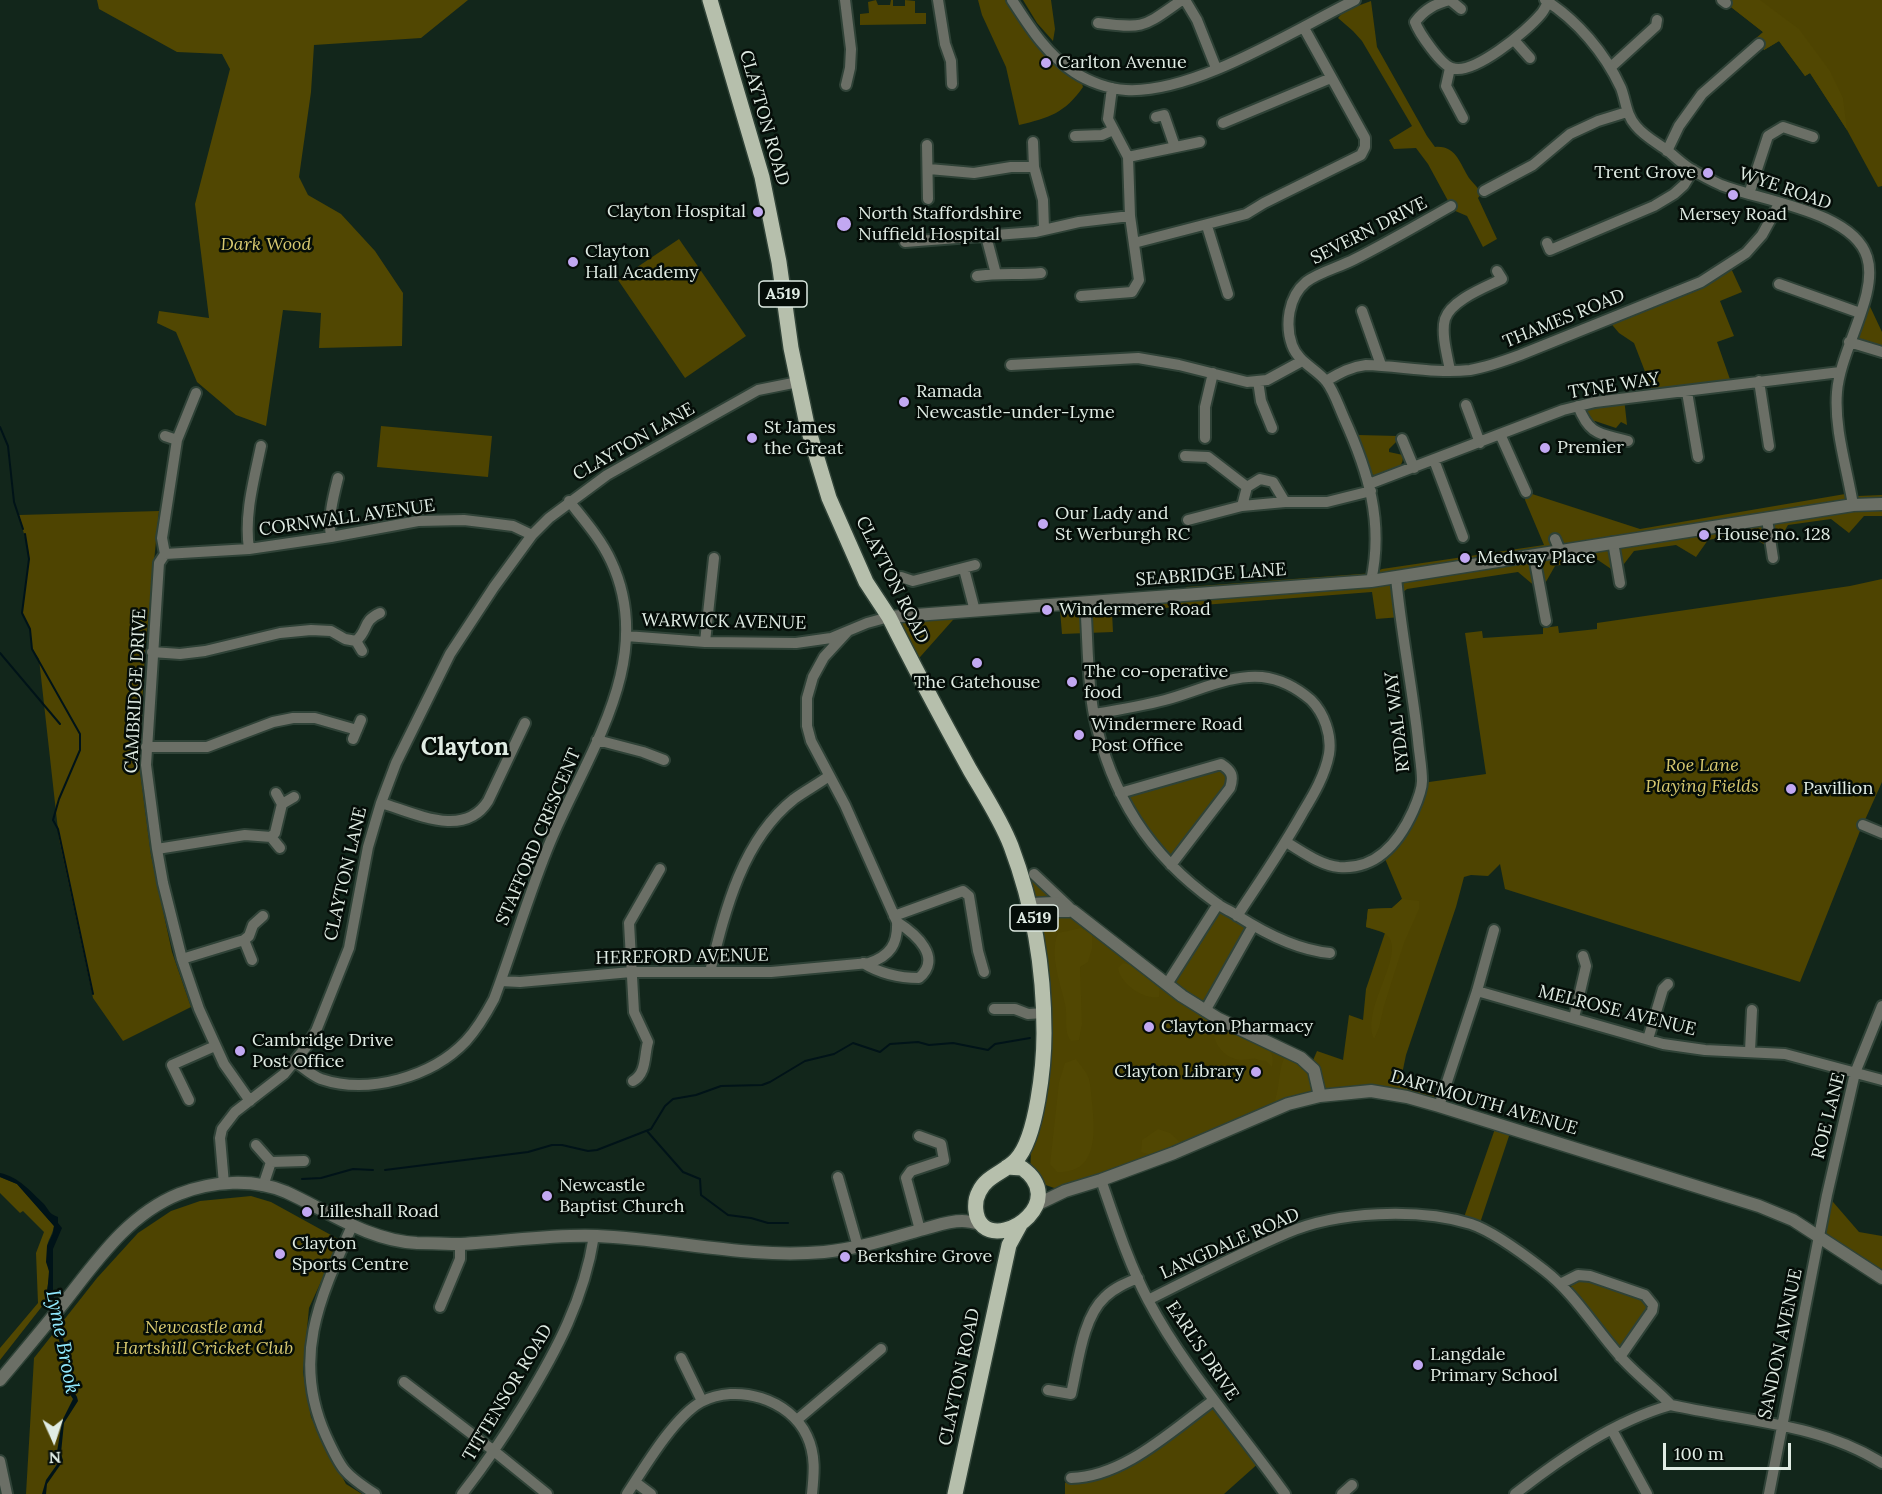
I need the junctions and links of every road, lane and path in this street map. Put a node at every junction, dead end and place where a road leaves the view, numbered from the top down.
1 (710, 0) edge
2 (845, 0) edge
3 (938, 0) edge
4 (1012, 0) edge
5 (1183, 0) edge
6 (1355, 0) edge
7 (1546, 1) edge
8 (1461, 9) dead end
9 (1657, 20) dead end
10 (1098, 23) dead end
11 (1304, 28) junction
12 (1514, 40) junction
13 (1759, 44) dead end
14 (1530, 58) dead end
15 (1611, 67) junction
16 (1216, 68) junction
17 (1449, 68) junction
18 (1332, 78) junction
19 (952, 84) dead end
20 (846, 85) dead end
21 (1112, 88) junction
22 (1162, 103) dead end
23 (1628, 112) junction
24 (1463, 118) dead end
25 (1230, 124) dead end
26 (1113, 130) junction
27 (1074, 136) dead end
28 (1813, 137) dead end
29 (1033, 142) dead end
30 (1200, 142) dead end
31 (927, 145) dead end
32 (1174, 147) junction
33 (1667, 151) junction
34 (1128, 157) junction
35 (1034, 167) junction
36 (929, 169) junction
37 (1693, 170) junction
38 (1492, 191) dead end
39 (1749, 194) junction
40 (928, 199) dead end
41 (1779, 204) junction
42 (1451, 207) dead end
43 (1131, 216) junction
44 (1207, 226) junction
45 (1044, 230) junction
46 (987, 236) junction
47 (905, 242) dead end
48 (1134, 243) junction
49 (1547, 243) dead end
50 (1041, 273) dead end
51 (996, 274) junction
52 (977, 276) dead end
53 (1498, 280) dead end
54 (1779, 284) dead end
55 (1228, 294) dead end
56 (1081, 296) dead end
57 (1362, 311) dead end
58 (1860, 313) junction
59 (1849, 342) junction
60 (1882, 352) edge
61 (1302, 361) junction
62 (1011, 365) dead end
63 (1381, 365) junction
64 (1450, 370) junction
65 (1840, 372) junction
66 (1214, 374) junction
67 (1258, 381) junction
68 (1326, 381) junction
69 (1759, 381) junction
70 (798, 382) junction
71 (1687, 392) junction
72 (196, 393) dead end
73 (1466, 405) dead end
74 (1578, 406) junction
75 (1272, 428) dead end
76 (1500, 434) junction
77 (165, 436) dead end
78 (1205, 438) dead end
79 (177, 440) junction
80 (1628, 441) dead end
81 (1480, 442) junction
82 (262, 446) dead end
83 (1769, 446) dead end
84 (1393, 450) dead end
85 (1185, 456) dead end
86 (1698, 458) dead end
87 (1434, 460) junction
88 (1414, 468) junction
89 (339, 477) dead end
90 (1247, 486) junction
91 (1370, 488) junction
92 (1526, 492) dead end
93 (569, 501) junction
94 (1285, 502) junction
95 (1882, 504) edge
96 (1853, 505) junction
97 (1242, 506) junction
98 (1767, 519) junction
99 (1188, 520) dead end
100 (532, 536) junction
101 (331, 537) junction
102 (1463, 537) dead end
103 (1555, 539) dead end
104 (1613, 542) junction
105 (249, 549) junction
106 (1560, 551) junction
107 (165, 554) junction
108 (1534, 556) junction
109 (714, 558) dead end
110 (1773, 558) dead end
111 (975, 565) dead end
112 (964, 569) junction
113 (902, 577) dead end
114 (1396, 577) junction
115 (1371, 581) junction
116 (1620, 583) dead end
117 (1085, 602) junction
118 (365, 609) dead end
119 (975, 611) junction
120 (380, 613) dead end
121 (888, 617) junction
122 (368, 620) junction
123 (1546, 621) dead end
124 (848, 633) junction
125 (626, 636) junction
126 (356, 641) junction
127 (815, 641) junction
128 (705, 642) junction
129 (362, 651) dead end
130 (152, 652) junction
131 (824, 657) junction
132 (1094, 714) junction
133 (525, 723) dead end
134 (357, 730) dead end
135 (597, 740) junction
136 (146, 747) junction
137 (664, 760) dead end
138 (829, 776) junction
139 (276, 793) dead end
140 (1120, 794) junction
141 (294, 797) dead end
142 (381, 803) junction
143 (282, 804) junction
144 (1863, 825) dead end
145 (1882, 833) edge
146 (271, 837) junction
147 (1286, 842) junction
148 (280, 848) dead end
149 (157, 849) junction
150 (1171, 865) junction
151 (660, 869) dead end
152 (1034, 874) dead end
153 (1218, 904) junction
154 (1032, 910) junction
155 (1073, 911) junction
156 (245, 915) dead end
157 (263, 916) dead end
158 (1237, 916) junction
159 (895, 919) junction
160 (253, 925) junction
161 (1253, 926) junction
162 (1494, 930) dead end
163 (244, 940) junction
164 (1330, 953) dead end
165 (1583, 956) dead end
166 (182, 959) junction
167 (252, 960) dead end
168 (863, 963) junction
169 (631, 972) junction
170 (710, 972) junction
171 (984, 972) dead end
172 (501, 981) junction
173 (1167, 984) junction
174 (1668, 984) dead end
175 (1477, 991) junction
176 (1882, 1006) edge
177 (994, 1009) dead end
178 (1752, 1010) dead end
179 (1205, 1011) junction
180 (1044, 1013) junction
181 (1574, 1018) junction
182 (1648, 1039) junction
183 (215, 1046) junction
184 (1750, 1052) junction
185 (294, 1061) junction
186 (1855, 1073) junction
187 (1882, 1080) edge
188 (633, 1081) dead end
189 (1320, 1096) junction
190 (189, 1100) dead end
191 (250, 1101) junction
192 (1439, 1106) junction
193 (1032, 1128) junction
194 (919, 1136) dead end
195 (256, 1145) dead end
196 (304, 1161) dead end
197 (270, 1162) junction
198 (1007, 1167) junction
199 (838, 1177) dead end
200 (1034, 1178) junction
201 (1101, 1180) junction
202 (224, 1184) junction
203 (263, 1186) junction
204 (1065, 1191) junction
205 (976, 1198) junction
206 (1038, 1204) junction
207 (949, 1222) junction
208 (1021, 1223) junction
209 (352, 1226) junction
210 (986, 1227) junction
211 (920, 1230) junction
212 (594, 1236) junction
213 (1820, 1237) junction
214 (460, 1244) junction
215 (858, 1247) junction
216 (1004, 1268) junction
217 (1138, 1278) junction
218 (1882, 1278) edge
219 (1560, 1284) junction
220 (1148, 1300) junction
221 (440, 1307) dead end
222 (881, 1349) dead end
223 (1620, 1357) junction
224 (681, 1358) dead end
225 (0, 1380) edge
226 (404, 1382) dead end
227 (1048, 1390) dead end
228 (1214, 1400) junction
229 (702, 1401) junction
230 (1671, 1406) junction
231 (798, 1419) junction
232 (1781, 1426) junction
233 (1612, 1430) junction
234 (494, 1451) junction
235 (0, 1461) edge
236 (1882, 1463) edge
237 (1071, 1478) dead end
238 (635, 1482) junction
239 (1352, 1485) dead end
240 (7, 1494) edge
241 (375, 1494) edge
242 (462, 1494) edge
243 (547, 1494) edge
244 (627, 1494) edge
245 (651, 1494) edge
246 (812, 1494) edge
247 (955, 1494) edge
248 (1285, 1494) edge
249 (1342, 1494) edge
250 (1515, 1494) edge
251 (1647, 1494) edge
252 (1768, 1494) edge

1 - 70 main road, CLAYTON ROAD / A519
2 - 20 street
3 - 19 street
4 - 21 street
5 - 10 street
5 - 16 street
6 - 11 street
7 - 12 street
7 - 15 street, WYE ROAD
8 - 17 street
9 - 15 street
11 - 16 street
11 - 18 street
12 - 14 street
12 - 17 street
13 - 33 street
15 - 23 street, WYE ROAD
16 - 21 street
17 - 24 street
18 - 25 street
18 - 44 street
21 - 26 street
22 - 32 street
23 - 33 street, WYE ROAD
23 - 38 street
26 - 27 street
26 - 34 street
28 - 39 street
29 - 35 street
30 - 32 street
31 - 36 street
32 - 34 street
33 - 37 street, WYE ROAD
34 - 43 street
35 - 36 street
35 - 45 street
36 - 40 street
37 - 39 street, WYE ROAD
37 - 49 street
39 - 41 street, WYE ROAD
41 - 58 street, WYE ROAD
41 - 64 street, THAMES ROAD
42 - 61 street, SEVERN DRIVE
43 - 45 street
43 - 48 street
44 - 48 street
44 - 55 street
45 - 46 street
46 - 47 street
46 - 51 street
48 - 56 street
50 - 51 street
51 - 52 street
53 - 64 street
54 - 58 street
57 - 63 street
58 - 59 street, WYE ROAD
59 - 60 street
59 - 65 street, WYE ROAD
61 - 67 street
61 - 68 street, SEVERN DRIVE
62 - 66 street
63 - 64 street, THAMES ROAD
63 - 68 street, THAMES ROAD
65 - 69 street, TYNE WAY
65 - 96 street, WYE ROAD
66 - 67 street
66 - 78 street
67 - 75 street
68 - 91 street, SEVERN DRIVE
69 - 71 street, TYNE WAY
69 - 83 street
70 - 93 street, CLAYTON LANE
70 - 121 main road, CLAYTON ROAD / A519
71 - 74 street, TYNE WAY
71 - 86 street
72 - 79 street, CAMBRIDGE DRIVE
73 - 81 street
74 - 76 street, TYNE WAY
74 - 80 street
76 - 81 street, TYNE WAY
76 - 92 street
77 - 79 street
79 - 107 street, CAMBRIDGE DRIVE
81 - 87 street, TYNE WAY
82 - 105 street
84 - 88 street
85 - 90 street
87 - 88 street, TYNE WAY
87 - 102 street
88 - 91 street, TYNE WAY
89 - 101 street
90 - 94 street
90 - 97 street
91 - 94 street, TYNE WAY
91 - 115 street, SEVERN DRIVE
93 - 100 street, CLAYTON LANE
93 - 125 street, STAFFORD CRESCENT
94 - 97 street, TYNE WAY
95 - 96 street, SEABRIDGE LANE
96 - 98 street, SEABRIDGE LANE
97 - 99 street, TYNE WAY
98 - 104 street, SEABRIDGE LANE
98 - 110 street
100 - 101 street, CORNWALL AVENUE
100 - 142 street, CLAYTON LANE
101 - 105 street, CORNWALL AVENUE
103 - 106 street
104 - 106 street, SEABRIDGE LANE
104 - 116 street
105 - 107 street, CORNWALL AVENUE
106 - 108 street, SEABRIDGE LANE
107 - 130 street, CAMBRIDGE DRIVE
108 - 114 street, SEABRIDGE LANE
108 - 123 street
109 - 128 street
111 - 112 street
112 - 113 street
112 - 119 street
114 - 115 street, SEABRIDGE LANE
114 - 147 street, RYDAL WAY
115 - 117 street, SEABRIDGE LANE
117 - 119 street, SEABRIDGE LANE
117 - 132 street
118 - 122 street
119 - 121 street, SEABRIDGE LANE
120 - 122 street
121 - 124 street, WARWICK AVENUE
121 - 154 main road, CLAYTON ROAD / A519
122 - 126 street
124 - 127 street, WARWICK AVENUE
124 - 131 street, HEREFORD AVENUE
125 - 128 street, WARWICK AVENUE
125 - 135 street, STAFFORD CRESCENT
126 - 129 street
126 - 130 street
127 - 128 street, WARWICK AVENUE
127 - 131 street
130 - 136 street, CAMBRIDGE DRIVE
131 - 138 street, HEREFORD AVENUE
132 - 140 street
132 - 147 street
133 - 142 street
134 - 136 street
135 - 137 street
135 - 172 street, STAFFORD CRESCENT
136 - 149 street, CAMBRIDGE DRIVE
138 - 159 street, HEREFORD AVENUE
138 - 170 street
139 - 143 street
140 - 150 street
140 - 150 street
141 - 143 street
142 - 185 street, CLAYTON LANE
143 - 146 street
144 - 145 street
146 - 148 street
146 - 149 street
147 - 158 street
149 - 166 street, CAMBRIDGE DRIVE
150 - 153 street
151 - 169 street
152 - 155 street
153 - 158 street
153 - 173 street
154 - 155 street
154 - 180 main road, CLAYTON ROAD / A519
155 - 173 street
156 - 160 street
157 - 160 street
158 - 161 street
159 - 168 street, HEREFORD AVENUE
159 - 168 street, HEREFORD AVENUE
159 - 171 street
160 - 163 street
161 - 164 street
161 - 179 street
162 - 175 street
163 - 166 street
163 - 167 street
165 - 181 street
166 - 183 street, CAMBRIDGE DRIVE
168 - 170 street, HEREFORD AVENUE
169 - 170 street, HEREFORD AVENUE
169 - 172 street, HEREFORD AVENUE
169 - 188 street
172 - 185 street, STAFFORD CRESCENT
173 - 179 street
174 - 182 street
175 - 181 street, MELROSE AVENUE
175 - 192 street
176 - 186 street, ROE LANE
177 - 180 street
178 - 184 street
179 - 189 street
180 - 193 main road, CLAYTON ROAD / A519
181 - 182 street, MELROSE AVENUE
182 - 184 street, MELROSE AVENUE
183 - 190 street
183 - 191 street, CAMBRIDGE DRIVE
184 - 186 street, MELROSE AVENUE
185 - 191 street, CLAYTON LANE
186 - 187 street, MELROSE AVENUE
186 - 213 street, ROE LANE
189 - 192 street, DARTMOUTH AVENUE
189 - 201 street, DARTMOUTH AVENUE
191 - 202 street, CLAYTON LANE
192 - 213 street, DARTMOUTH AVENUE
193 - 198 main road, CLAYTON ROAD / A519
193 - 200 main road, CLAYTON ROAD / A519
194 - 211 street
195 - 197 street
196 - 197 street
197 - 203 street
198 - 200 main road
198 - 205 main road, A519
199 - 215 street
200 - 204 street
200 - 206 main road, A519
201 - 204 street, DARTMOUTH AVENUE
201 - 217 street, EARL'S DRIVE
202 - 203 street
202 - 225 street
203 - 209 street
204 - 206 street, DARTMOUTH AVENUE
205 - 207 street
205 - 210 main road
206 - 208 main road
207 - 210 street
207 - 211 street
208 - 210 main road
208 - 216 main road, CLAYTON ROAD
209 - 214 street
209 - 241 street
210 - 216 main road, CLAYTON ROAD
211 - 215 street
212 - 214 street
212 - 215 street
212 - 234 street, TITTENSOR ROAD
213 - 218 street, DARTMOUTH AVENUE
213 - 232 street, SANDON AVENUE
214 - 221 street
216 - 247 main road, CLAYTON ROAD
217 - 220 street, EARL'S DRIVE
217 - 227 street
219 - 220 street, LANGDALE ROAD
219 - 223 street, LANGDALE ROAD
219 - 223 street
220 - 228 street, EARL'S DRIVE
222 - 231 street
223 - 230 street, LANGDALE ROAD
224 - 229 street
226 - 234 street
228 - 237 street
228 - 248 street, EARL'S DRIVE
229 - 231 street
229 - 238 street
230 - 232 street
230 - 233 street
231 - 246 street
232 - 236 street
232 - 252 street, SANDON AVENUE
233 - 250 street
233 - 251 street
234 - 242 street, TITTENSOR ROAD
234 - 243 street
235 - 240 street
238 - 244 street
238 - 245 street
239 - 249 street

